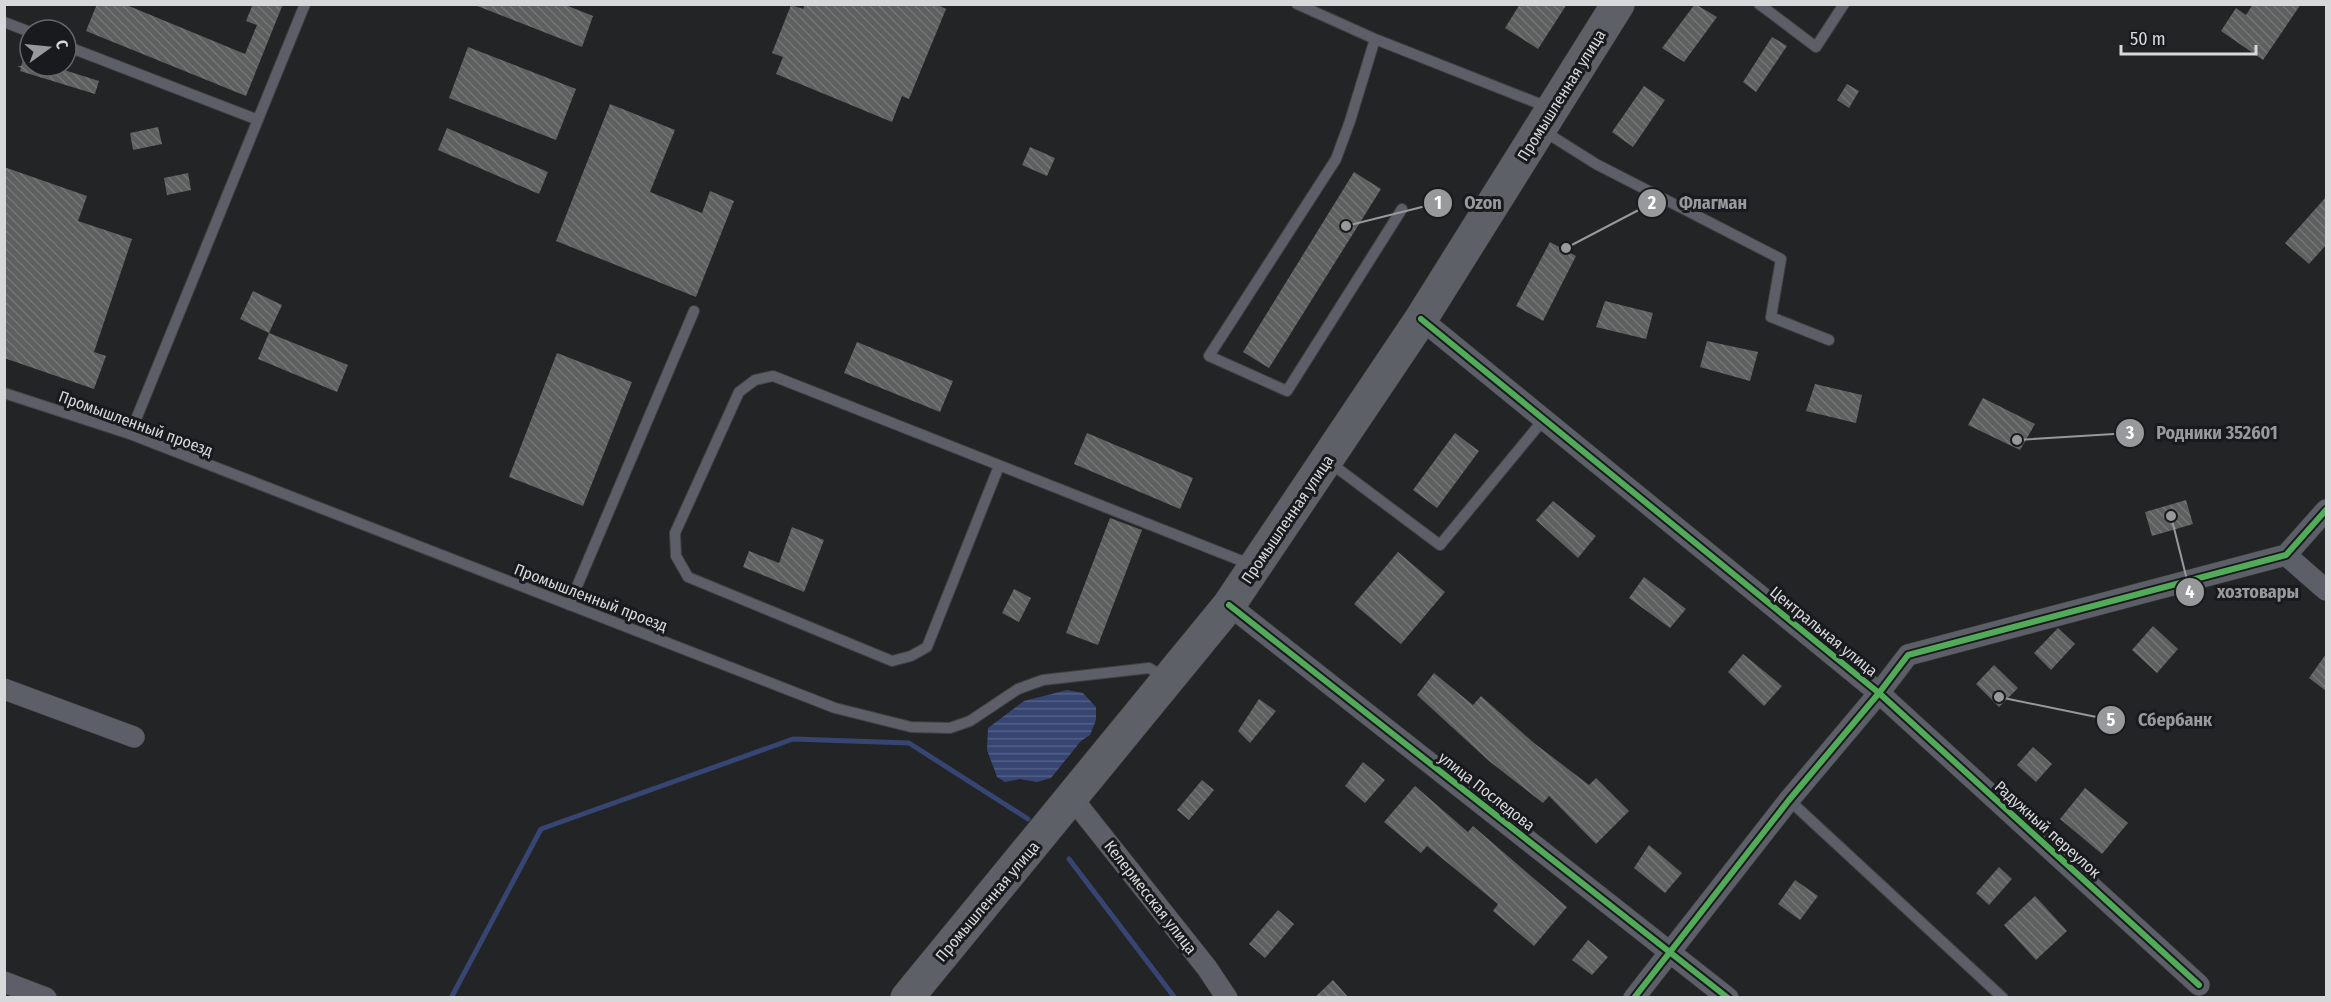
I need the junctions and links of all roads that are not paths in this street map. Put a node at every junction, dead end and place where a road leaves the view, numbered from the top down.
1 (305, 4) edge
2 (1297, 4) edge
3 (1618, 4) edge
4 (1759, 4) edge
5 (1844, 4) edge
6 (1375, 39) junction
7 (78, 51) edge
8 (1545, 118) junction
9 (258, 120) junction
10 (1401, 209) dead end
11 (694, 311) dead end
12 (1421, 319) junction
13 (1829, 340) dead end
14 (4, 393) edge
15 (1544, 419) junction
16 (130, 434) junction
17 (1326, 460) junction
18 (999, 466) junction
19 (2326, 510) edge
20 (2286, 555) junction
21 (1255, 566) junction
22 (2326, 590) edge
23 (569, 605) junction
24 (1229, 605) junction
25 (1169, 680) junction
26 (4, 689) edge
27 (1879, 693) junction
28 (134, 737) dead end
29 (1072, 798) junction
30 (1789, 800) junction
31 (1670, 951) junction
32 (4, 982) edge
33 (2194, 991) edge
34 (46, 998) edge
35 (907, 998) edge
36 (1227, 998) edge
37 (1634, 998) edge
38 (1728, 998) edge
39 (2003, 998) edge

1 - 9 lane
2 - 6 lane
3 - 8 main road, Промышленная улица
4 - 5 lane
6 - 8 lane
6 - 10 lane
7 - 9 lane
8 - 12 main road, Промышленная улица
8 - 13 lane
9 - 16 lane
11 - 23 lane
12 - 15 street, Центральная улица
12 - 17 main road, Промышленная улица
14 - 16 lane, Промышленный проезд
15 - 17 lane
15 - 27 street, Центральная улица
16 - 23 lane, Промышленный проезд
17 - 21 main road, Промышленная улица
18 - 18 lane
18 - 21 lane
19 - 20 street
20 - 22 street
20 - 27 street, Центральная улица
21 - 24 main road, Промышленная улица
23 - 25 lane, Промышленный проезд
24 - 25 main road, Промышленная улица
24 - 31 street, улица Последова
25 - 29 main road, Промышленная улица
26 - 28 street
27 - 30 street
27 - 33 street, Радужный переулок
29 - 35 main road, Промышленная улица
29 - 36 street, Келермесская улица
30 - 31 street
30 - 39 lane
31 - 37 street
31 - 38 street, улица Последова
32 - 34 street

